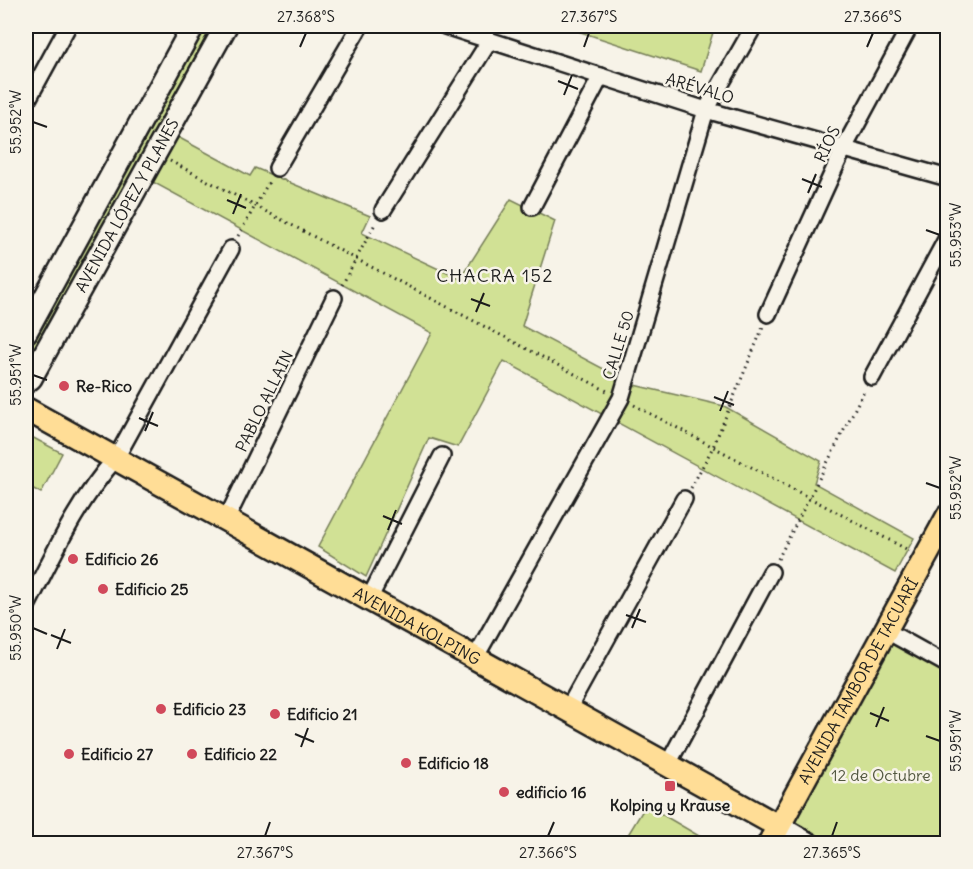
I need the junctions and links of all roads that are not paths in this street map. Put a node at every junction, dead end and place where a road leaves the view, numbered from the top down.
1 (68, 26) edge
2 (194, 26) edge
3 (226, 26) edge
4 (360, 26) edge
5 (445, 26) edge
6 (754, 26) edge
7 (910, 26) edge
8 (490, 40) junction
9 (601, 76) junction
10 (26, 103) edge
11 (706, 110) junction
12 (843, 150) junction
13 (277, 168) road end
14 (948, 178) edge
15 (531, 207) dead end
16 (383, 210) road end
17 (948, 236) edge
18 (231, 249) road end
19 (334, 298) road end
20 (768, 314) road end
21 (26, 332) edge
22 (872, 377) road end
23 (26, 382) edge
24 (26, 409) edge
25 (442, 456) dead end
26 (116, 458) junction
27 (684, 499) road end
28 (948, 516) edge
29 (226, 520) junction
30 (771, 572) road end
31 (369, 599) junction
32 (26, 608) edge
33 (885, 630) junction
34 (475, 658) junction
35 (948, 665) edge
36 (568, 709) junction
37 (668, 764) junction
38 (774, 835) edge
39 (809, 843) edge

1 - 10 street
2 - 21 main road, AVENIDA LÓPEZ Y PLANES
3 - 23 main road, AVENIDA LÓPEZ Y PLANES
4 - 13 street
5 - 8 street, ARÉVALO
6 - 11 street, CALLE 50
7 - 12 street, RÍOS
8 - 9 street, ARÉVALO
8 - 16 street
9 - 11 street, ARÉVALO
9 - 15 street
11 - 12 street, ARÉVALO
11 - 34 street, CALLE 50
12 - 14 street, ARÉVALO
12 - 20 street, RÍOS
17 - 22 street
18 - 26 street
19 - 29 street, PABLO ALLAIN
24 - 26 main road, AVENIDA KOLPING
25 - 31 street
26 - 29 main road, AVENIDA KOLPING
26 - 32 street
27 - 36 street
28 - 33 main road, AVENIDA TAMBOR DE TACUARÍ
29 - 31 main road, AVENIDA KOLPING
30 - 37 street
31 - 34 main road, AVENIDA KOLPING
33 - 35 street
33 - 38 main road, AVENIDA TAMBOR DE TACUARÍ
34 - 36 main road, AVENIDA KOLPING
36 - 37 main road, AVENIDA KOLPING
37 - 38 main road, AVENIDA KOLPING
38 - 39 main road, AVENIDA KOLPING

